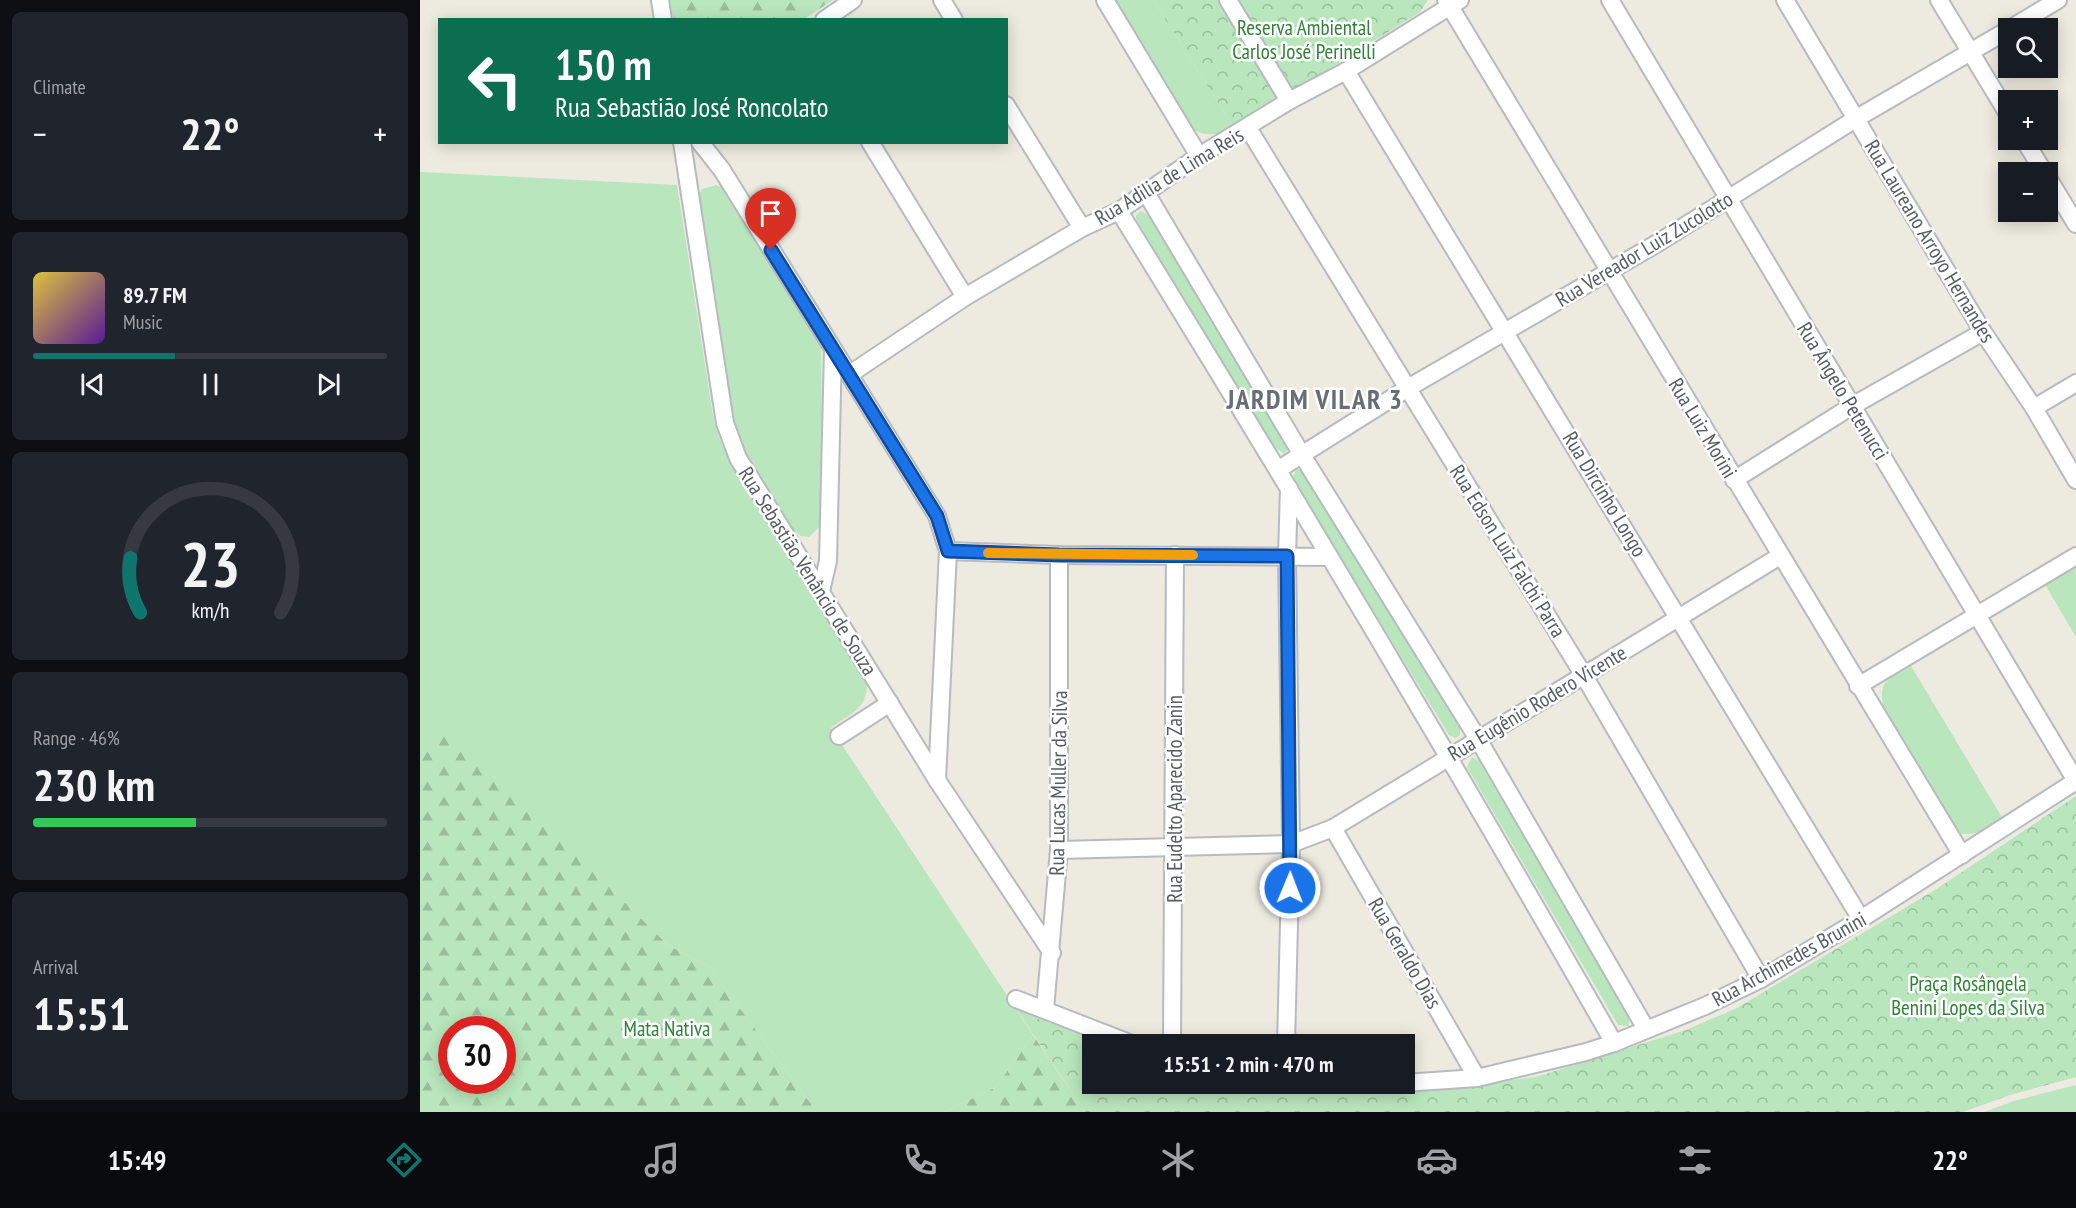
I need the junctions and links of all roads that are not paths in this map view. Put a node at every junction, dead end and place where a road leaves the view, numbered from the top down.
1 (660, 0) edge
2 (853, 0) edge
3 (942, 0) edge
4 (1105, 0) edge
5 (1228, 0) edge
6 (1610, 0) edge
7 (1785, 0) edge
8 (1939, 0) edge
9 (2058, 0) edge
10 (1452, 2) edge
11 (663, 18) edge
12 (827, 18) edge
13 (953, 18) edge
14 (2028, 18) edge
15 (1998, 36) edge
16 (1971, 53) junction
17 (1346, 71) junction
18 (1998, 98) edge
19 (1289, 101) junction
20 (1008, 108) edge
21 (1857, 118) junction
22 (1248, 128) junction
23 (682, 144) edge
24 (702, 144) edge
25 (871, 144) edge
26 (1199, 156) junction
27 (1145, 191) junction
28 (2058, 194) edge
29 (1729, 198) junction
30 (1119, 211) junction
31 (2076, 224) edge
32 (1082, 228) junction
33 (1609, 272) junction
34 (965, 297) junction
35 (1506, 330) junction
36 (1983, 332) junction
37 (832, 349) junction
38 (850, 374) junction
39 (2076, 383) edge
40 (1408, 388) junction
41 (1852, 406) junction
42 (2034, 408) junction
43 (1302, 455) junction
44 (1279, 469) junction
45 (1734, 480) junction
46 (2076, 480) edge
47 (1289, 487) junction
48 (948, 551) junction
49 (1059, 555) junction
50 (1175, 555) junction
51 (1287, 556) junction
52 (1328, 556) junction
53 (1780, 556) junction
54 (2076, 556) edge
55 (821, 591) junction
56 (1975, 615) junction
57 (1679, 616) junction
58 (1583, 674) junction
59 (1858, 686) junction
60 (890, 703) junction
61 (839, 736) dead end
62 (1478, 739) junction
63 (1450, 755) junction
64 (937, 780) junction
65 (2076, 781) edge
66 (1333, 828) junction
67 (1291, 844) junction
68 (1173, 847) junction
69 (1059, 850) junction
70 (1962, 855) junction
71 (1861, 919) junction
72 (1052, 953) junction
73 (1761, 979) junction
74 (1016, 999) dead end
75 (1045, 1009) junction
76 (1646, 1029) junction
77 (1107, 1034) edge
78 (1172, 1034) edge
79 (1286, 1034) edge
80 (1614, 1043) junction
81 (1477, 1078) junction
82 (1415, 1082) edge

1 - 11 street
2 - 12 street
3 - 13 street
4 - 26 street
5 - 19 street
6 - 29 street, Rua Ângelo Petenucci
7 - 21 street, Rua Laureano Arroyo Hernandes
8 - 16 street
9 - 14 street, Rua Vereador Luiz Zucolotto
10 - 17 street, Rua Adilia de Lima Reis
10 - 33 street, Rua Luiz Morini
15 - 16 street, Rua Vereador Luiz Zucolotto
16 - 18 street
16 - 21 street, Rua Vereador Luiz Zucolotto
17 - 19 street, Rua Adilia de Lima Reis
17 - 35 street, Rua Dircinho Longo
19 - 22 street, Rua Adilia de Lima Reis
20 - 32 street
21 - 29 street, Rua Vereador Luiz Zucolotto
21 - 36 street, Rua Laureano Arroyo Hernandes
22 - 26 street, Rua Adilia de Lima Reis
22 - 40 street, Rua Edson Luiz Falchi Parra
23 - 55 street, Rua Sebastião Venâncio de Souza
24 - 37 street
25 - 34 street
26 - 27 street, Rua Adilia de Lima Reis
27 - 30 street, Rua Adilia de Lima Reis
27 - 43 street
28 - 31 street
29 - 33 street, Rua Vereador Luiz Zucolotto
29 - 41 street, Rua Ângelo Petenucci
30 - 32 street, Rua Adilia de Lima Reis
30 - 44 street
32 - 34 street, Rua Adilia de Lima Reis
33 - 35 street, Rua Vereador Luiz Zucolotto
33 - 45 street, Rua Luiz Morini
34 - 38 street, Rua Adilia de Lima Reis
35 - 40 street, Rua Vereador Luiz Zucolotto
35 - 57 street, Rua Dircinho Longo
36 - 41 street
36 - 42 street, Rua Laureano Arroyo Hernandes
37 - 38 street
37 - 55 street
38 - 48 street
39 - 42 street
40 - 43 street, Rua Vereador Luiz Zucolotto
40 - 58 street, Rua Edson Luiz Falchi Parra
41 - 45 street
41 - 56 street, Rua Ângelo Petenucci
42 - 46 street, Rua Laureano Arroyo Hernandes
43 - 44 street, Rua Vereador Luiz Zucolotto
43 - 62 street
44 - 47 street
45 - 53 street, Rua Luiz Morini
47 - 51 street
47 - 52 street
48 - 49 street
48 - 64 street
49 - 50 street
49 - 69 street, Rua Lucas Muller da Silva
50 - 51 street
50 - 68 street, Rua Eudelto Aparecido Zanin
51 - 52 street
51 - 67 street
52 - 63 street
53 - 57 street, Rua Eugênio Rodero Vicente
53 - 59 street, Rua Luiz Morini
54 - 56 street
55 - 60 street, Rua Sebastião Venâncio de Souza
56 - 59 street
56 - 65 street, Rua Ângelo Petenucci
57 - 58 street, Rua Eugênio Rodero Vicente
57 - 71 street, Rua Dircinho Longo
58 - 62 street, Rua Eugênio Rodero Vicente
58 - 73 street, Rua Edson Luiz Falchi Parra
59 - 70 street, Rua Luiz Morini
60 - 61 street
60 - 64 street, Rua Sebastião Venâncio de Souza
62 - 63 street, Rua Eugênio Rodero Vicente
62 - 76 street
63 - 66 street, Rua Eugênio Rodero Vicente
63 - 80 street
64 - 72 street, Rua Sebastião Venâncio de Souza
65 - 70 street, Rua Archimedes Brunini
66 - 67 street, Rua Eugênio Rodero Vicente
66 - 81 street, Rua Geraldo Dias
67 - 68 street, Rua Eugênio Rodero Vicente
67 - 79 street
68 - 69 street, Rua Eugênio Rodero Vicente
68 - 78 street, Rua Eudelto Aparecido Zanin
69 - 72 street, Rua Lucas Muller da Silva
70 - 71 street, Rua Archimedes Brunini
71 - 73 street, Rua Archimedes Brunini
72 - 75 street, Rua Lucas Muller da Silva
73 - 76 street, Rua Archimedes Brunini
74 - 75 street
75 - 77 street
76 - 80 street, Rua Archimedes Brunini
80 - 81 street, Rua Archimedes Brunini
81 - 82 street, Rua Archimedes Brunini

